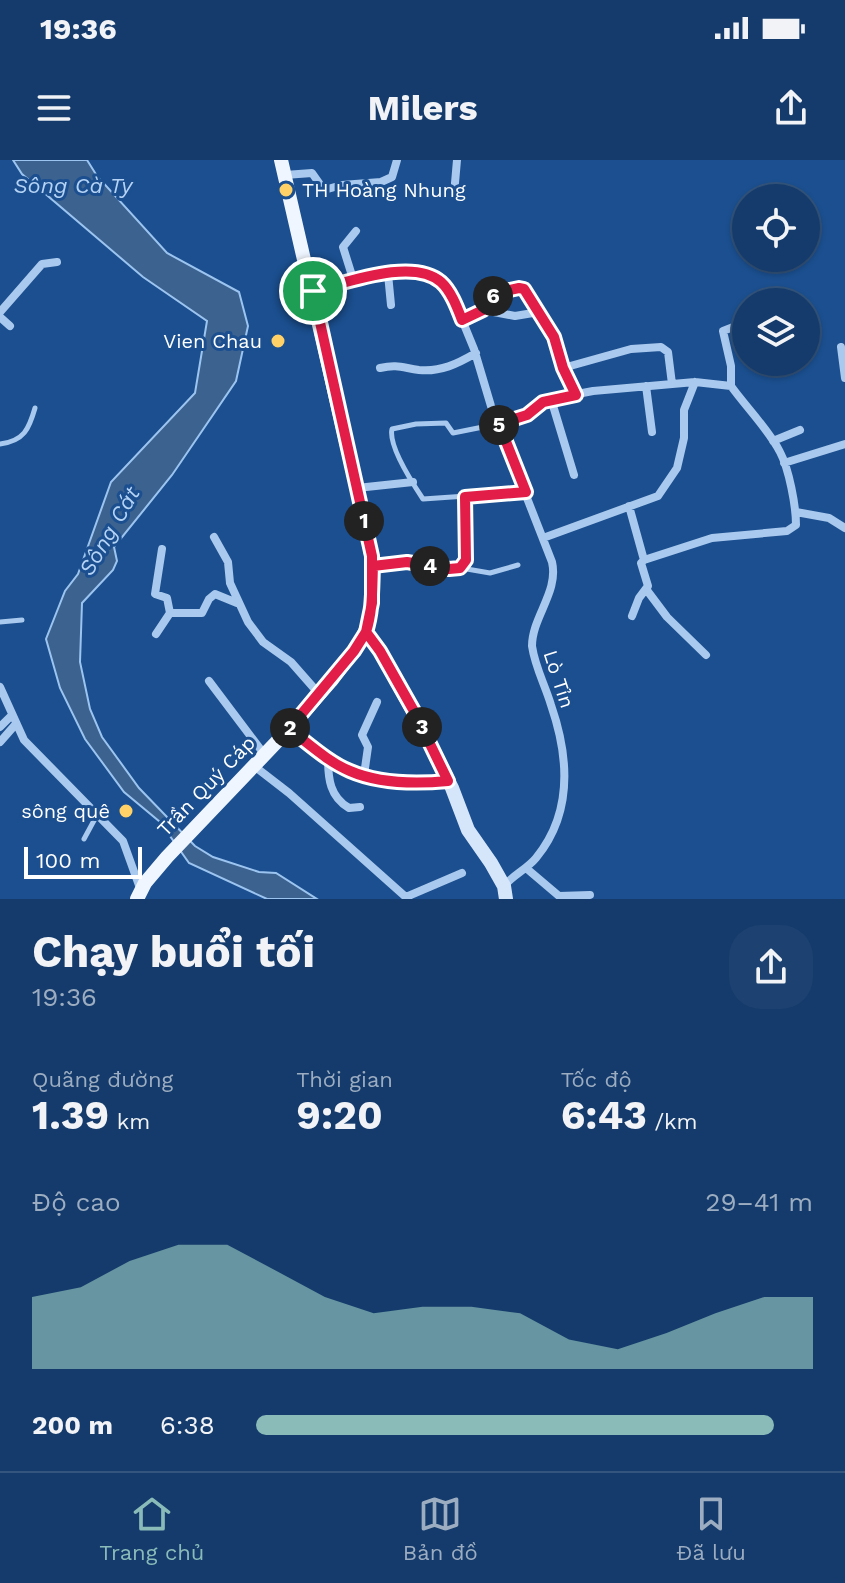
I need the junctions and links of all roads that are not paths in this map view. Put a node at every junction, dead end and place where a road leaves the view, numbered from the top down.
1 (397, 160) edge
2 (457, 160) edge
3 (283, 167) edge
4 (455, 183) dead end
5 (356, 231) dead end
6 (57, 262) dead end
7 (388, 274) junction
8 (354, 282) junction
9 (313, 291) junction
10 (391, 305) dead end
11 (483, 310) junction
12 (539, 312) junction
13 (0, 315) edge
14 (462, 320) junction
15 (10, 326) dead end
16 (732, 327) edge
17 (841, 347) dead end
18 (476, 353) junction
19 (380, 368) dead end
20 (563, 368) junction
21 (845, 378) edge
22 (695, 382) junction
23 (672, 384) junction
24 (646, 386) junction
25 (731, 386) junction
26 (576, 395) junction
27 (551, 399) junction
28 (35, 408) dead end
29 (499, 424) junction
30 (800, 430) dead end
31 (652, 432) dead end
32 (773, 441) junction
33 (0, 444) edge
34 (845, 444) edge
35 (784, 463) junction
36 (574, 475) dead end
37 (413, 482) junction
38 (357, 488) junction
39 (526, 492) junction
40 (465, 497) junction
41 (629, 506) junction
42 (796, 512) junction
43 (845, 528) edge
44 (214, 537) dead end
45 (543, 538) junction
46 (162, 549) dead end
47 (644, 560) junction
48 (518, 565) dead end
49 (373, 566) junction
50 (460, 568) junction
51 (646, 589) junction
52 (238, 603) junction
53 (170, 613) junction
54 (632, 616) dead end
55 (22, 620) dead end
56 (0, 622) edge
57 (366, 632) junction
58 (156, 634) dead end
59 (706, 655) dead end
60 (209, 681) dead end
61 (0, 687) edge
62 (320, 695) junction
63 (377, 702) dead end
64 (13, 721) junction
65 (0, 727) edge
66 (289, 729) junction
67 (0, 742) edge
68 (328, 758) junction
69 (259, 760) junction
70 (364, 775) junction
71 (448, 781) junction
72 (360, 807) dead end
73 (98, 814) junction
74 (84, 839) dead end
75 (526, 868) junction
76 (462, 873) dead end
77 (505, 893) edge
78 (139, 895) edge
79 (590, 895) dead end
80 (407, 898) edge

1 - 3 street
2 - 4 street
3 - 9 main road, Trần Quý Cáp
5 - 8 street
6 - 13 street
7 - 8 street, Lò Tỉn
7 - 10 street
7 - 14 street, Lò Tỉn
8 - 9 street, Lò Tỉn
9 - 38 main road, Trần Quý Cáp
11 - 12 street
11 - 12 street
11 - 14 street
12 - 20 street
13 - 15 street
14 - 18 street, Lò Tỉn
16 - 25 street
17 - 21 street
18 - 19 street
18 - 29 street, Lò Tỉn
20 - 23 street
20 - 26 street
22 - 23 street
22 - 25 street
22 - 41 street
23 - 24 street
24 - 26 street
24 - 31 street
25 - 32 street
26 - 27 street
27 - 29 street
27 - 36 street
28 - 33 lane
29 - 37 lane
29 - 39 street, Lò Tỉn
30 - 32 street
32 - 35 street
34 - 35 street
35 - 42 street
37 - 38 street
37 - 40 lane
38 - 49 main road, Trần Quý Cáp
39 - 40 lane
39 - 45 street, Lò Tỉn
40 - 50 street
41 - 45 street
41 - 47 street
42 - 43 street
42 - 47 street
44 - 52 street
45 - 75 street, Lò Tỉn
46 - 53 street
47 - 51 street
48 - 50 lane
49 - 50 street
49 - 57 main road, Trần Quý Cáp
51 - 54 street
51 - 59 street
52 - 53 street
52 - 62 street
53 - 58 street
55 - 56 lane
57 - 62 main road, Trần Quý Cáp
57 - 71 street
60 - 69 street
61 - 64 street
62 - 66 main road, Trần Quý Cáp
63 - 70 street
64 - 65 street
64 - 67 street
64 - 73 street
66 - 68 street
66 - 69 main road, Trần Quý Cáp
68 - 70 street
68 - 72 street
69 - 78 main road, Trần Quý Cáp
69 - 80 street
70 - 71 street
71 - 77 street
73 - 74 lane
73 - 78 street
75 - 77 street, Lò Tỉn
75 - 79 street
76 - 80 street

